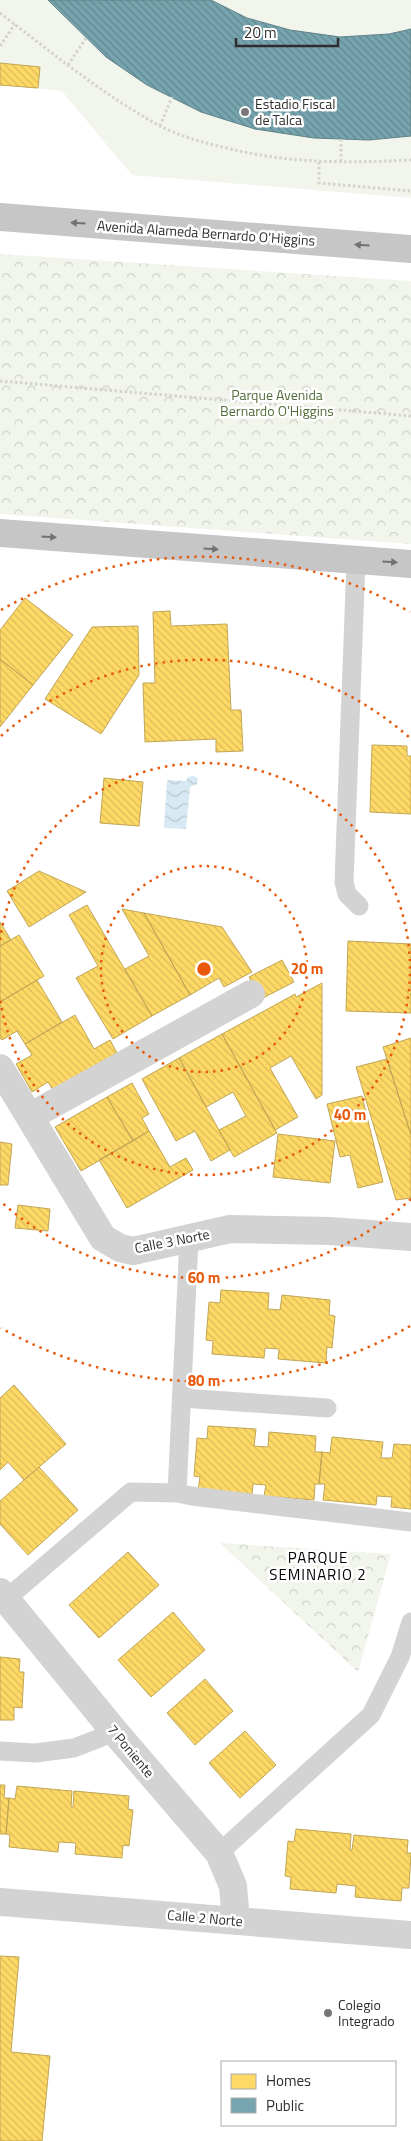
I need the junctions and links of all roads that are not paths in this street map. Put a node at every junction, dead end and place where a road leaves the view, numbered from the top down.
1 (0, 217) edge
2 (411, 249) edge
3 (0, 533) edge
4 (356, 560) junction
5 (411, 564) edge
6 (359, 906) dead end
7 (251, 994) dead end
8 (0, 1068) edge
9 (31, 1116) junction
10 (411, 1237) edge
11 (189, 1239) junction
12 (182, 1398) junction
13 (326, 1408) dead end
14 (178, 1492) junction
15 (411, 1522) edge
16 (3, 1596) edge
17 (411, 1622) edge
18 (115, 1732) junction
19 (0, 1751) edge
20 (219, 1853) junction
21 (0, 1902) edge
22 (236, 1921) junction
23 (411, 1935) edge

2 -> 1 main road, Avenida Alameda Bernardo O'Higgins
3 -> 4 main road
4 -> 5 main road
4 - 6 lane
7 - 9 street
8 - 9 street, Calle 3 Norte
9 - 11 street, Calle 3 Norte
10 - 11 street, Calle 3 Norte
11 - 12 lane
12 - 13 lane
12 - 14 lane
14 - 15 lane
14 - 16 lane
16 - 18 street, 7 Poniente
17 - 20 lane
18 - 19 lane
18 - 20 street, 7 Poniente
20 - 22 street, 7 Poniente
21 - 22 street, Calle 2 Norte
22 - 23 street, Calle 2 Norte

